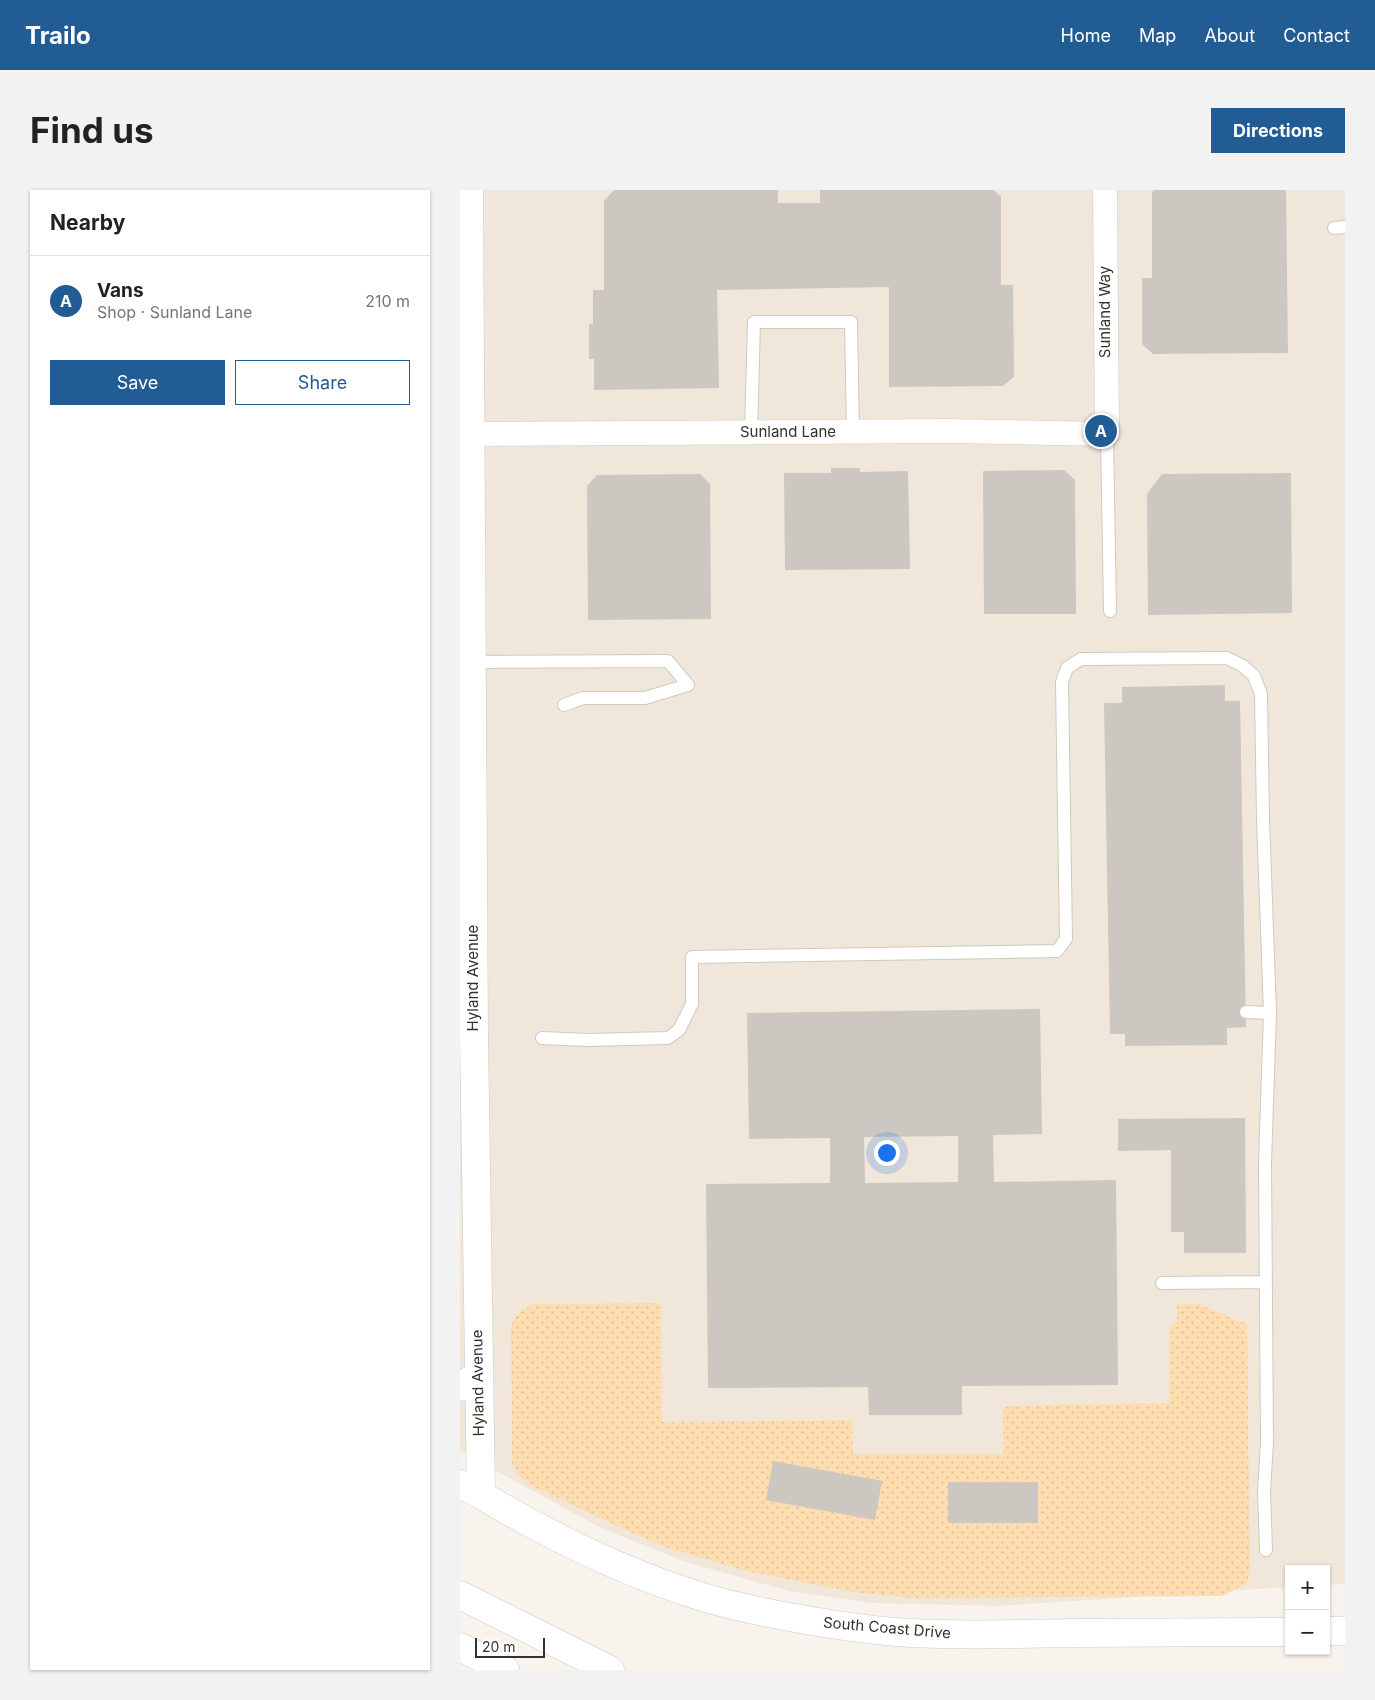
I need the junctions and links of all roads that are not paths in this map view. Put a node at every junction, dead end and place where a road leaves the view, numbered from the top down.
1 (469, 190) edge
2 (1105, 190) edge
3 (751, 432) junction
4 (853, 432) junction
5 (470, 434) junction
6 (1107, 434) junction
7 (1110, 611) dead end
8 (471, 662) junction
9 (564, 705) dead end
10 (1246, 1012) dead end
11 (1270, 1012) junction
12 (465, 1038) edge
13 (542, 1038) dead end
14 (1266, 1282) junction
15 (1162, 1283) dead end
16 (469, 1381) edge
17 (470, 1490) edge
18 (1266, 1550) dead end
19 (460, 1595) edge
20 (1345, 1630) edge
21 (1330, 1631) edge
22 (1285, 1632) edge
23 (460, 1647) edge
24 (505, 1670) edge
25 (610, 1670) edge

1 - 5 main road, Hyland Avenue
2 - 6 street, Sunland Way
3 - 4 street, Sunland Lane
3 - 4 lane
3 - 5 street, Sunland Lane
4 - 6 street, Sunland Lane
5 - 8 main road, Hyland Avenue
6 - 7 lane
8 - 9 lane
8 - 12 main road, Hyland Avenue
10 - 11 lane
11 - 13 lane
11 - 14 lane
12 - 16 main road, Hyland Avenue
14 - 15 lane
14 - 18 lane
16 - 17 main road, Hyland Avenue
17 - 22 main road, South Coast Drive
19 - 25 main road
20 - 21 main road
23 - 24 main road

